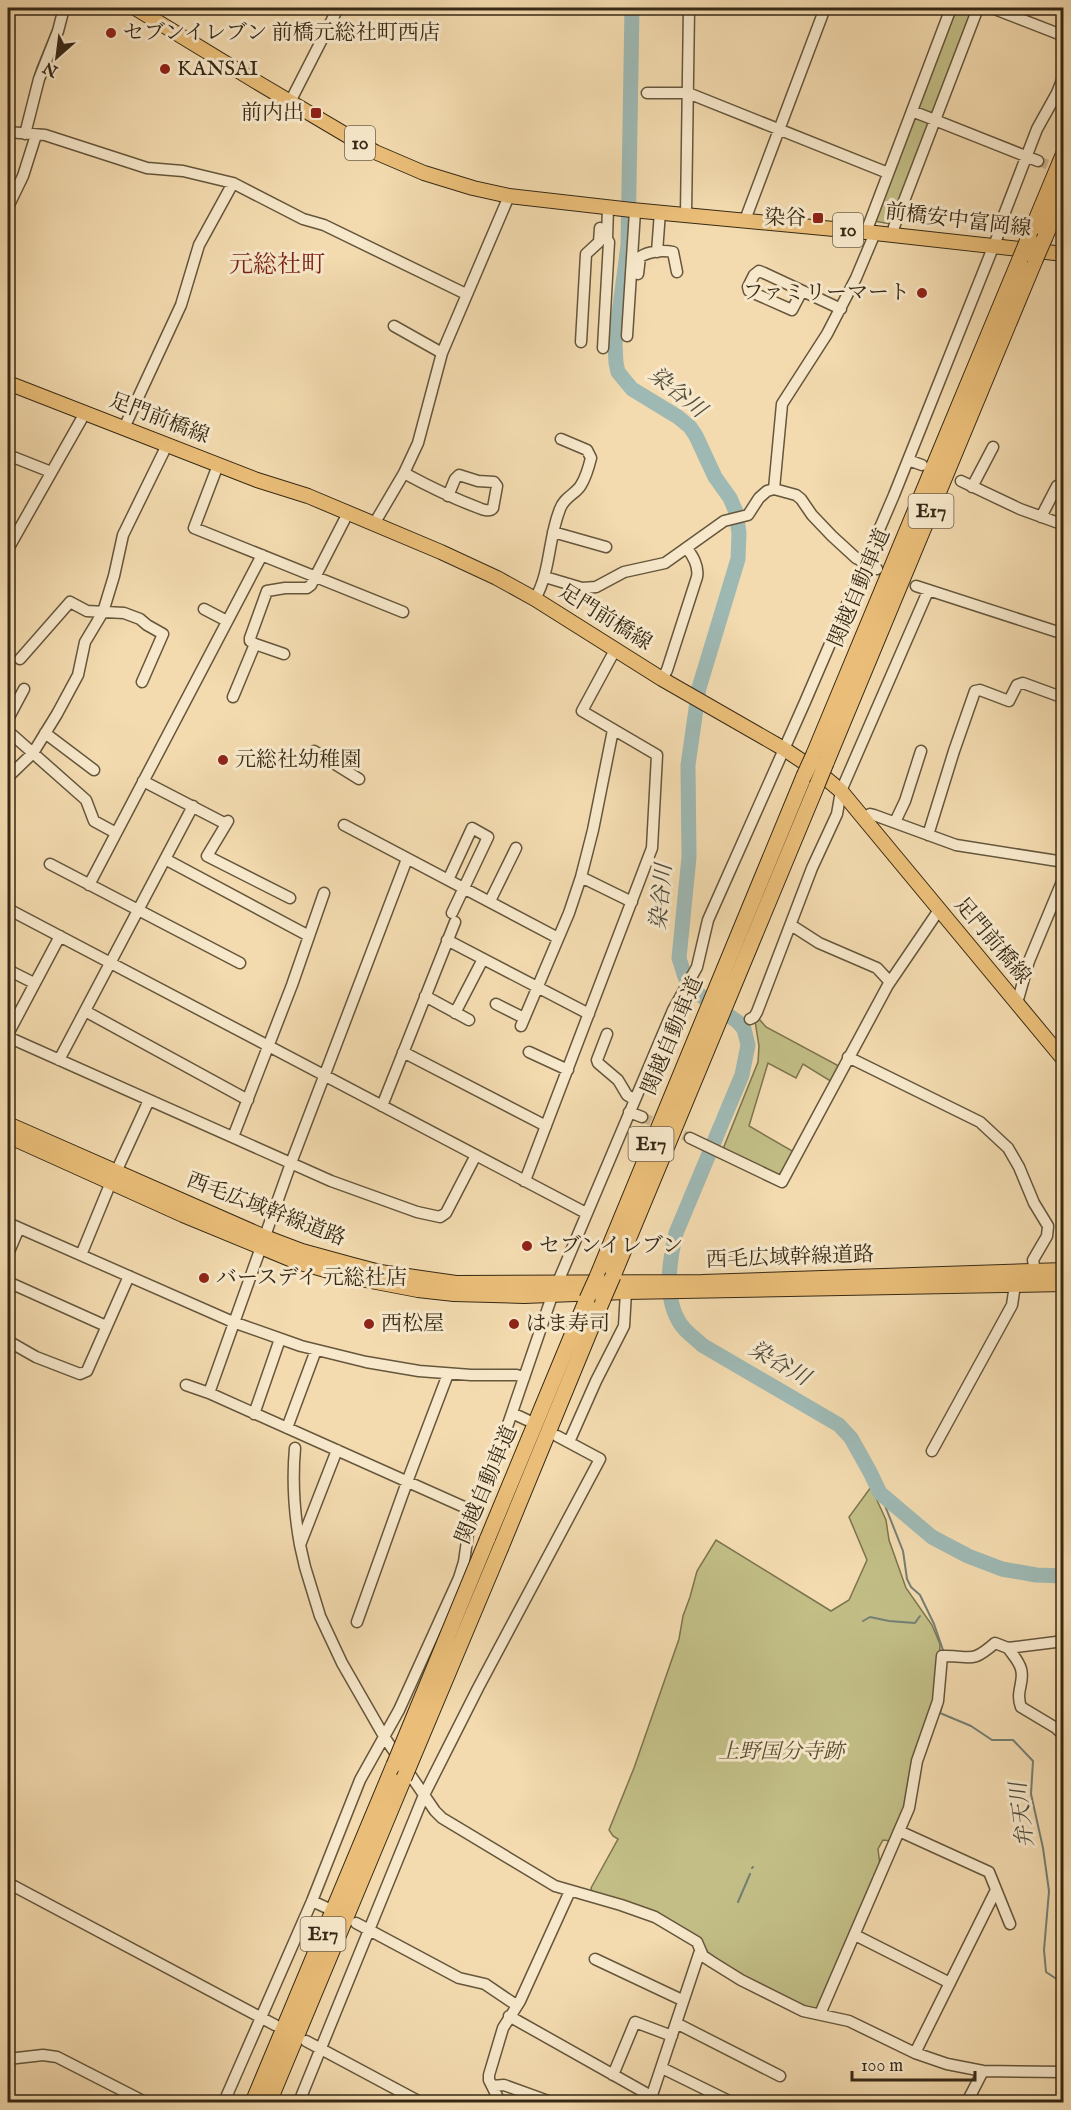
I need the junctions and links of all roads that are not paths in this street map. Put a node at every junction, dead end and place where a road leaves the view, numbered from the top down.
1 (64, 8) edge
2 (135, 8) edge
3 (338, 8) edge
4 (689, 8) edge
5 (825, 8) edge
6 (951, 8) edge
7 (978, 8) edge
8 (992, 8) edge
9 (1064, 36) edge
10 (1064, 75) edge
11 (647, 93) dead end
12 (688, 93) junction
13 (290, 102) junction
14 (912, 111) junction
15 (934, 121) junction
16 (779, 128) junction
17 (8, 132) edge
18 (30, 134) junction
19 (1064, 153) edge
20 (1027, 156) junction
21 (1038, 161) tunnel mouth
22 (888, 173) junction
23 (233, 183) junction
24 (1064, 192) edge
25 (509, 196) junction
26 (8, 207) edge
27 (607, 207) junction
28 (634, 211) junction
29 (660, 212) junction
30 (686, 214) junction
31 (745, 220) junction
32 (870, 232) junction
33 (893, 236) junction
34 (993, 247) junction
35 (657, 252) junction
36 (1064, 254) edge
37 (1028, 259) junction
38 (677, 272) dead end
39 (638, 280) dead end
40 (802, 291) junction
41 (466, 294) junction
42 (841, 309) junction
43 (394, 326) dead end
44 (627, 336) dead end
45 (581, 342) dead end
46 (603, 348) dead end
47 (442, 353) junction
48 (8, 382) edge
49 (85, 413) junction
50 (124, 428) junction
51 (561, 439) dead end
52 (167, 445) junction
53 (993, 447) dead end
54 (8, 455) edge
55 (908, 460) junction
56 (218, 465) junction
57 (922, 465) dead end
58 (51, 472) junction
59 (404, 473) junction
60 (961, 481) dead end
61 (1057, 486) dead end
62 (972, 487) junction
63 (774, 489) junction
64 (448, 496) junction
65 (348, 513) junction
66 (1041, 518) junction
67 (374, 524) junction
68 (1064, 525) edge
69 (553, 532) junction
70 (606, 547) dead end
71 (686, 548) junction
72 (8, 549) edge
73 (262, 555) junction
74 (864, 563) junction
75 (877, 569) dead end
76 (315, 576) junction
77 (545, 577) junction
78 (916, 586) dead end
79 (928, 591) junction
80 (535, 599) junction
81 (204, 609) dead end
82 (103, 612) junction
83 (403, 612) dead end
84 (228, 621) junction
85 (1064, 634) edge
86 (255, 644) junction
87 (615, 650) junction
88 (284, 654) dead end
89 (20, 659) dead end
90 (662, 679) junction
91 (142, 681) dead end
92 (24, 689) dead end
93 (233, 698) dead end
94 (1064, 698) edge
95 (8, 719) edge
96 (8, 730) edge
97 (613, 730) junction
98 (45, 733) junction
99 (784, 749) junction
100 (314, 751) dead end
101 (921, 751) dead end
102 (33, 753) junction
103 (94, 770) dead end
104 (8, 777) edge
105 (359, 779) dead end
106 (143, 781) junction
107 (810, 781) junction
108 (841, 791) junction
109 (193, 806) junction
110 (864, 818) junction
111 (895, 822) junction
112 (344, 825) dead end
113 (116, 833) junction
114 (928, 835) junction
115 (516, 848) dead end
116 (407, 858) junction
117 (165, 859) junction
118 (1064, 862) edge
119 (50, 864) dead end
120 (581, 877) junction
121 (1064, 877) edge
122 (448, 880) junction
123 (89, 885) junction
124 (465, 888) junction
125 (324, 892) dead end
126 (290, 898) dead end
127 (490, 901) junction
128 (632, 902) junction
129 (8, 909) edge
130 (138, 910) junction
131 (939, 910) junction
132 (791, 925) junction
133 (60, 936) junction
134 (309, 936) junction
135 (558, 938) junction
136 (447, 940) junction
137 (483, 959) junction
138 (111, 963) junction
139 (240, 963) dead end
140 (8, 970) edge
141 (890, 982) junction
142 (34, 984) junction
143 (537, 987) junction
144 (424, 996) junction
145 (1017, 1003) junction
146 (496, 1004) dead end
147 (85, 1011) junction
148 (456, 1013) junction
149 (589, 1014) junction
150 (750, 1019) dead end
151 (469, 1020) dead end
152 (607, 1034) dead end
153 (8, 1036) edge
154 (267, 1046) junction
155 (404, 1052) junction
156 (530, 1052) dead end
157 (848, 1057) junction
158 (58, 1060) junction
159 (1064, 1060) edge
160 (568, 1070) junction
161 (324, 1076) junction
162 (149, 1100) junction
163 (248, 1100) junction
164 (635, 1100) junction
165 (382, 1106) junction
166 (629, 1112) junction
167 (642, 1117) tunnel mouth
168 (8, 1124) edge
169 (546, 1126) junction
170 (8, 1136) edge
171 (233, 1137) junction
172 (690, 1138) tunnel mouth
173 (476, 1155) junction
174 (291, 1163) junction
175 (114, 1177) junction
176 (524, 1180) junction
177 (586, 1213) junction
178 (8, 1223) edge
179 (19, 1228) junction
180 (262, 1242) junction
181 (8, 1254) edge
182 (81, 1255) junction
183 (1064, 1270) edge
184 (1035, 1271) junction
185 (129, 1276) junction
186 (8, 1282) edge
187 (1064, 1284) edge
188 (1015, 1285) junction
189 (657, 1287) junction
190 (682, 1287) junction
191 (555, 1290) junction
192 (626, 1292) junction
193 (595, 1299) junction
194 (233, 1322) junction
195 (106, 1326) junction
196 (280, 1339) junction
197 (8, 1341) edge
198 (316, 1350) junction
199 (448, 1374) junction
200 (524, 1378) junction
201 (186, 1385) dead end
202 (209, 1394) junction
203 (512, 1413) junction
204 (254, 1414) junction
205 (527, 1420) dead end
206 (287, 1428) junction
207 (557, 1436) dead end
208 (569, 1442) junction
209 (295, 1448) dead end
210 (337, 1450) junction
211 (932, 1451) dead end
212 (407, 1482) junction
213 (473, 1511) junction
214 (494, 1543) junction
215 (300, 1545) junction
216 (357, 1622) dead end
217 (1064, 1641) edge
218 (1008, 1648) junction
219 (1064, 1736) edge
220 (385, 1738) junction
221 (424, 1795) junction
222 (899, 1831) junction
223 (8, 1883) edge
224 (996, 1890) junction
225 (570, 1891) junction
226 (312, 1901) junction
227 (325, 1907) dead end
228 (356, 1923) dead end
229 (1010, 1924) dead end
230 (369, 1930) junction
231 (855, 1935) junction
232 (700, 1951) junction
233 (595, 1959) dead end
234 (950, 1983) junction
235 (682, 2000) junction
236 (516, 2006) junction
237 (820, 2014) junction
238 (509, 2016) junction
239 (261, 2018) junction
240 (676, 2023) junction
241 (275, 2025) dead end
242 (672, 2036) junction
243 (306, 2042) dead end
244 (320, 2049) junction
245 (915, 2053) junction
246 (8, 2059) edge
247 (662, 2068) junction
248 (983, 2071) junction
249 (1064, 2072) edge
250 (614, 2075) junction
251 (780, 2076) dead end
252 (492, 2086) junction
253 (650, 2099) edge
254 (145, 2103) edge
255 (224, 2103) edge
256 (253, 2103) edge
257 (269, 2103) edge
258 (299, 2103) edge
259 (420, 2103) edge
260 (500, 2103) edge
261 (551, 2103) edge
262 (731, 2103) edge
263 (967, 2103) edge

1 - 18 street
2 - 13 main road, 10
3 - 13 street
4 - 12 street
5 - 16 street
6 - 14 street
7 - 15 street
8 - 9 street
10 - 20 street
11 - 12 street
12 - 16 street
12 - 30 street
13 - 25 main road, 10
14 - 15 street
14 - 22 street
15 - 20 street
15 - 33 street
16 - 22 street
16 - 31 street
17 - 18 street
18 - 23 street
18 - 26 street
19 - 37 highway, 関越自動車道 / E17, bridge
20 - 21 street
20 - 34 street
22 - 32 street
23 - 41 street
23 - 50 street
24 - 37 highway, 関越自動車道 / E17, bridge
25 - 27 main road, 10
25 - 41 street
27 - 28 main road, 10
27 - 45 street
27 - 46 street
28 - 29 main road, 前橋安中富岡線 / 10
28 - 44 street
29 - 30 main road, 前橋安中富岡線 / 10
29 - 35 street
30 - 31 main road, 前橋安中富岡線 / 10
31 - 32 main road, 前橋安中富岡線 / 10
32 - 33 main road, 前橋安中富岡線 / 10
32 - 42 street
33 - 34 main road, 前橋安中富岡線 / 10
34 - 36 main road, 前橋安中富岡線 / 10
34 - 55 street
35 - 38 street
35 - 39 street
37 - 107 highway, 関越自動車道 / E17, bridge
40 - 40 street
40 - 42 street
41 - 47 street
42 - 63 street
43 - 47 street
47 - 59 street
48 - 49 main road, 足門前橋線
49 - 50 main road, 足門前橋線
49 - 58 street
50 - 52 main road, 足門前橋線
51 - 69 street
52 - 56 main road, 足門前橋線
52 - 82 street
53 - 62 street
54 - 58 street
55 - 57 street
55 - 74 street
56 - 65 main road, 足門前橋線
56 - 73 street
58 - 72 street
59 - 64 street
59 - 67 street
60 - 62 street
61 - 66 street
62 - 66 street
63 - 71 street
63 - 74 street
64 - 64 street
65 - 67 main road, 足門前橋線
65 - 76 street
66 - 68 street
67 - 80 main road, 足門前橋線
69 - 70 street
69 - 77 street
71 - 77 street
71 - 90 street
73 - 76 street
73 - 84 street
74 - 75 street
74 - 99 street
76 - 83 street
76 - 86 street
77 - 80 street
78 - 79 street
79 - 85 street
79 - 108 street
80 - 87 main road, 足門前橋線
81 - 84 street
82 - 89 street
82 - 91 street
82 - 98 street
84 - 106 street
86 - 88 street
86 - 93 street
87 - 90 main road, 足門前橋線
87 - 97 street
90 - 99 main road, 足門前橋線
92 - 95 street
94 - 114 street
96 - 102 street
97 - 120 street
97 - 128 street
98 - 102 street
98 - 103 street
99 - 108 main road, 足門前橋線
99 - 164 street
100 - 105 street
101 - 111 street
102 - 104 street
102 - 113 street
106 - 109 street
106 - 113 street
107 - 193 highway, 関越自動車道 / E17, bridge
107 - 193 highway, 関越自動車道 / E17, bridge
108 - 110 main road, 足門前橋線
108 - 132 street
109 - 117 street
109 - 126 street
110 - 111 street
110 - 131 main road, 足門前橋線
111 - 114 street
112 - 116 street
113 - 123 street
114 - 118 street
115 - 127 street
116 - 122 street
116 - 161 street
117 - 130 street
117 - 134 street
119 - 123 street
120 - 128 street
120 - 135 street
121 - 145 street
122 - 124 street
122 - 124 street
123 - 130 street
124 - 127 street
124 - 136 street
125 - 134 street
127 - 135 street
128 - 149 street
129 - 133 street
130 - 138 street
130 - 139 street
131 - 141 street
131 - 145 main road, 足門前橋線
132 - 141 street
132 - 150 street
133 - 138 street
133 - 142 street
134 - 154 street
135 - 143 street
136 - 137 street
136 - 144 street
137 - 143 street
137 - 148 street
138 - 147 street
138 - 154 street
140 - 142 street
141 - 157 street
142 - 153 street
143 - 146 street
143 - 149 street
144 - 148 street
144 - 155 street
145 - 159 main road, 足門前橋線
147 - 158 street
147 - 163 street
148 - 151 street
149 - 160 street
152 - 164 street
153 - 158 street
154 - 161 street
154 - 163 street
155 - 165 street
155 - 169 street
156 - 160 street
157 - 172 street
157 - 184 street
158 - 162 street
160 - 169 street
161 - 165 street
161 - 174 street
162 - 171 street
162 - 175 street
163 - 171 street
164 - 166 street
165 - 173 street
166 - 167 street
166 - 177 street
168 - 175 main road, 西毛広域幹線道路
169 - 176 street
170 - 175 main road, 西毛広域幹線道路
171 - 174 street
173 - 174 street
173 - 176 street
174 - 180 street
175 - 180 main road, 西毛広域幹線道路
175 - 182 street
176 - 177 street
177 - 191 street
178 - 179 street
179 - 181 street
179 - 182 street
180 - 191 main road, 西毛広域幹線道路
180 - 194 street
182 - 185 street
183 - 184 main road, 西毛広域幹線道路
184 - 190 main road, 西毛広域幹線道路
185 - 194 street
185 - 195 street
186 - 195 street
187 - 188 main road, 西毛広域幹線道路
188 - 190 main road, 西毛広域幹線道路
188 - 211 street
189 - 190 main road, 西毛広域幹線道路
189 - 191 main road, 西毛広域幹線道路
189 - 192 main road, 西毛広域幹線道路
191 - 192 main road, 西毛広域幹線道路
191 - 200 street
192 - 208 street
193 - 214 highway, 関越自動車道 / E17
194 - 196 street
194 - 202 street
195 - 197 street
196 - 198 street
196 - 204 street
198 - 199 street
198 - 206 street
199 - 200 street
199 - 212 street
200 - 203 street
201 - 202 street
202 - 204 street
203 - 205 street
203 - 213 street
204 - 206 street
206 - 210 street
207 - 208 street
208 - 221 street
209 - 215 street
210 - 212 street
210 - 215 street
212 - 213 street
212 - 216 street
213 - 220 street
214 - 256 highway, 関越自動車道 / E17, bridge
214 - 257 highway, 関越自動車道 / E17, bridge
215 - 220 street
217 - 218 street
218 - 219 street
218 - 222 street
220 - 221 street
220 - 226 street
221 - 225 street
221 - 230 street
222 - 224 street
222 - 231 street
223 - 239 street
224 - 229 street
224 - 234 street
225 - 232 street
225 - 236 street
226 - 227 street
226 - 239 street
228 - 230 street
230 - 236 street
230 - 244 street
231 - 234 street
231 - 237 street
232 - 235 street
232 - 237 street
233 - 235 street
234 - 245 street
235 - 240 street
236 - 238 street
237 - 245 street
238 - 250 street
238 - 252 street
239 - 241 street
239 - 255 street
240 - 242 street
240 - 251 street
242 - 247 street
242 - 250 street
243 - 244 street
244 - 258 street
244 - 259 street
245 - 248 street
246 - 254 street
247 - 253 street
247 - 262 street
248 - 249 street
248 - 263 street
250 - 253 street
252 - 260 street
252 - 261 street

